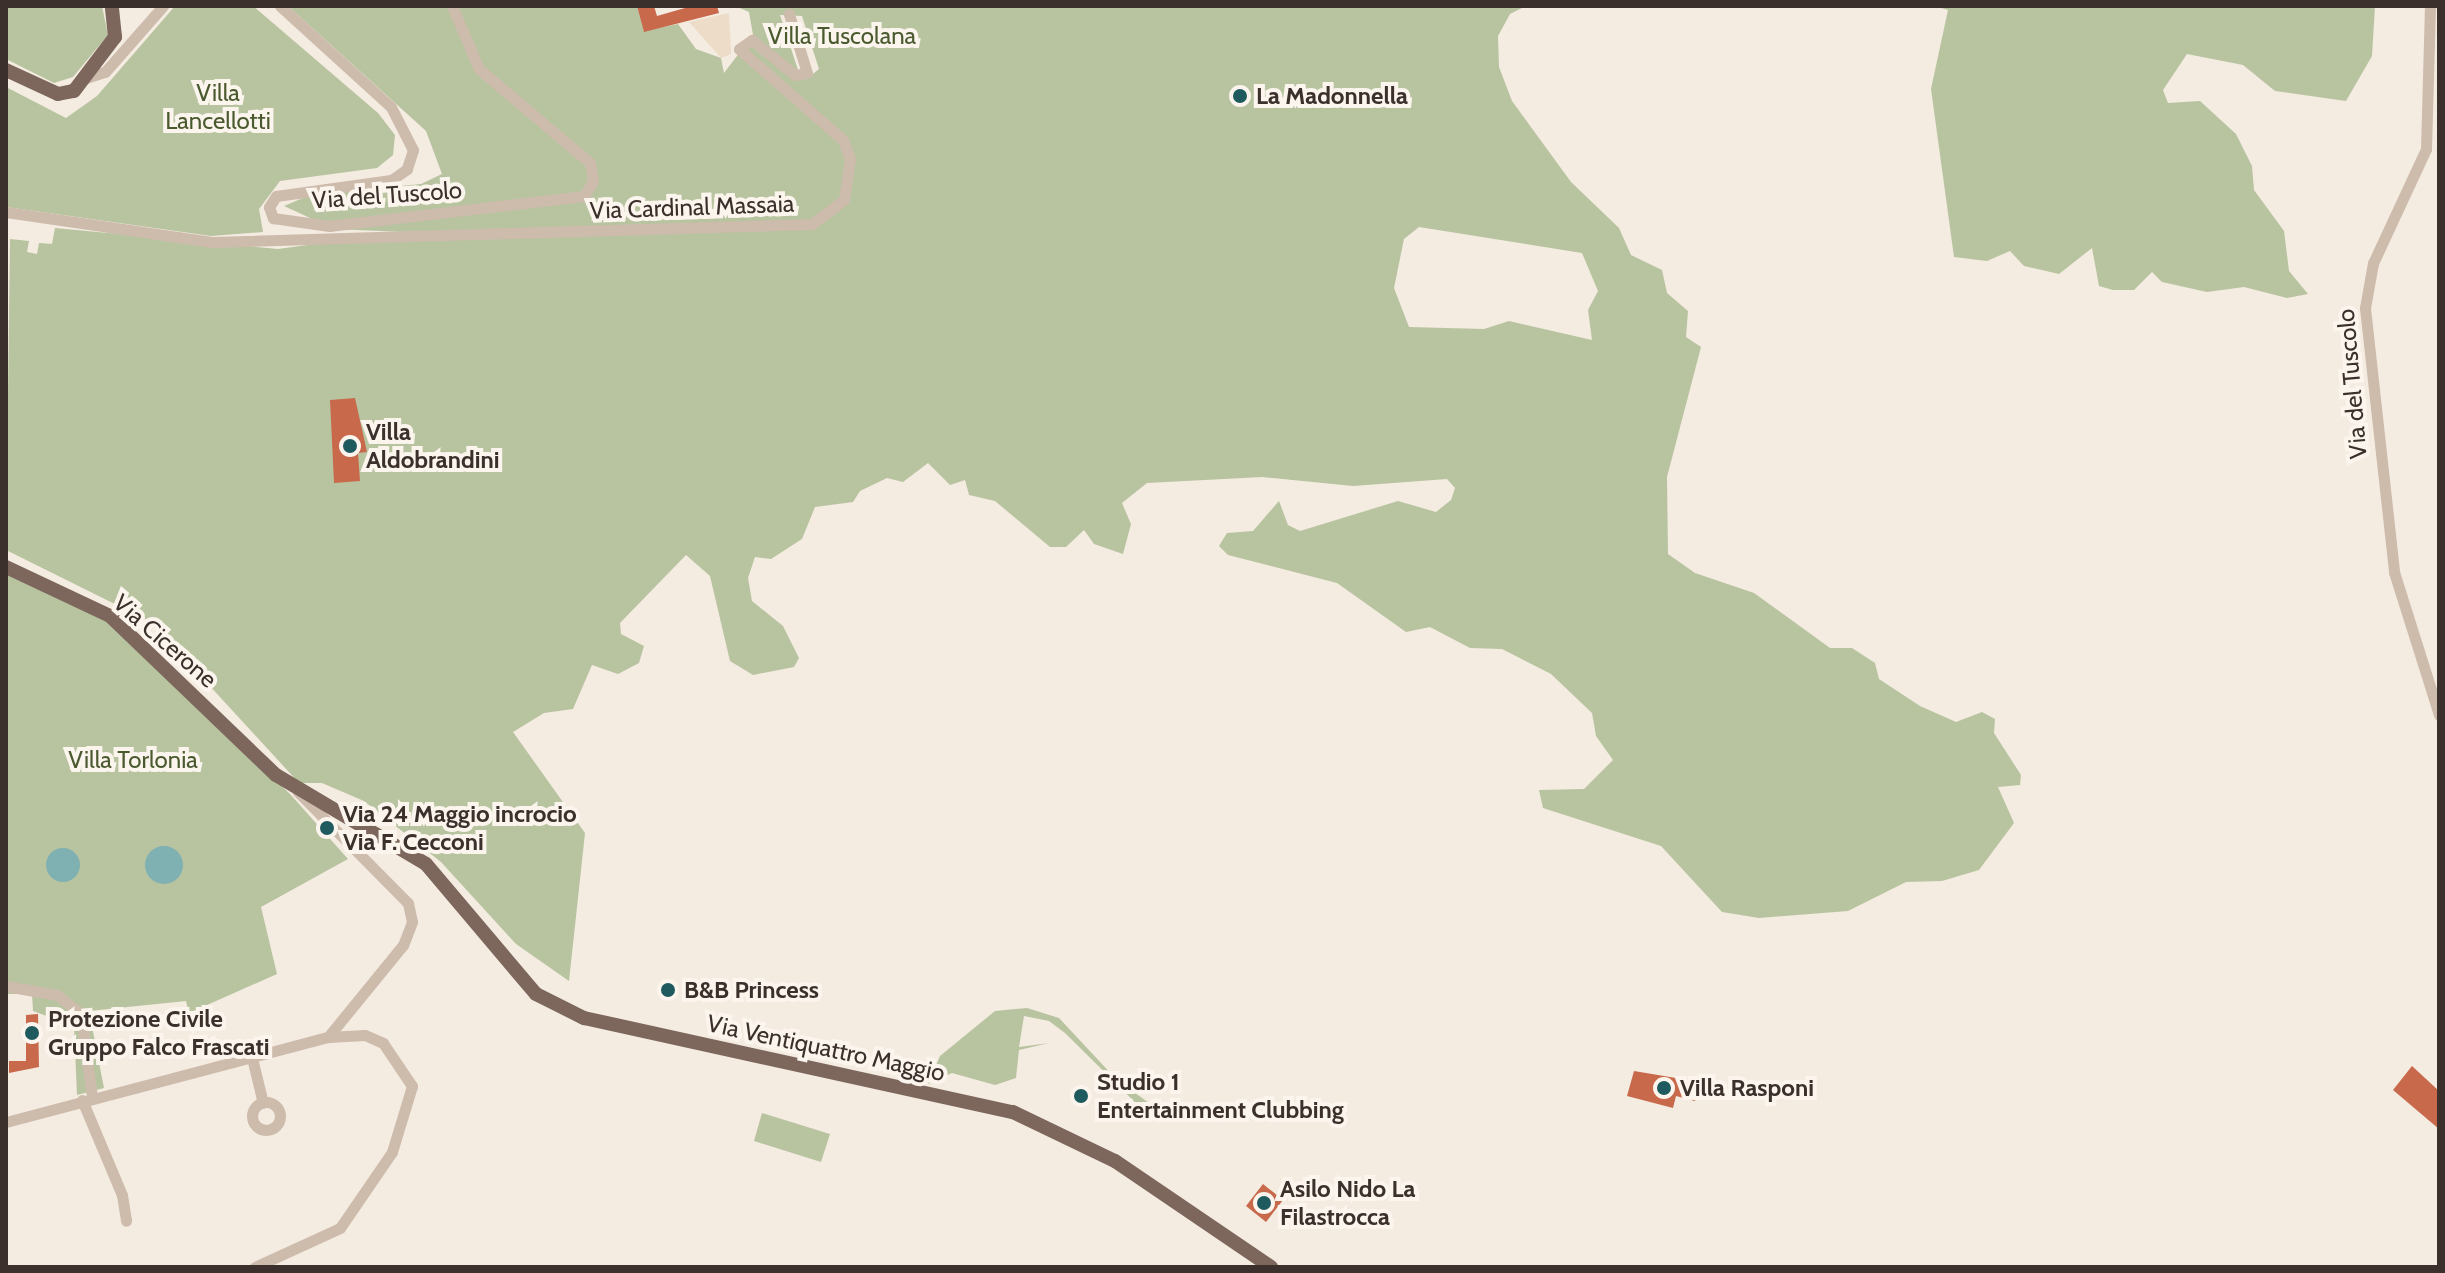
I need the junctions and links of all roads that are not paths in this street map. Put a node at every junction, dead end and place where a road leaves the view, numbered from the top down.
1 (112, 6) edge
2 (163, 6) edge
3 (280, 6) edge
4 (452, 6) edge
5 (2430, 6) edge
6 (789, 14) dead end
7 (6, 70) edge
8 (86, 78) junction
9 (6, 212) edge
10 (279, 220) junction
11 (275, 237) junction
12 (6, 567) edge
13 (2439, 715) edge
14 (276, 775) joint
15 (292, 786) junction
16 (381, 834) junction
17 (360, 857) junction
18 (6, 986) edge
19 (328, 1037) junction
20 (252, 1058) junction
21 (87, 1099) junction
22 (263, 1103) dead end
23 (6, 1122) edge
24 (126, 1221) dead end
25 (255, 1267) edge
26 (1271, 1267) edge

1 - 8 main road
2 - 8 street
3 - 10 street, Via del Tuscolo
4 - 10 street, Via del Tuscolo
5 - 13 street, Via del Tuscolo
6 - 11 street, Via Cardinal Massaia
7 - 8 main road
9 - 11 street, Via Cardinal Massaia
10 - 11 street
12 - 14 main road, Via Cicerone
14 - 15 main road, Via Ventiquattro Maggio
15 - 16 main road, Via Ventiquattro Maggio
15 - 17 street
16 - 17 street
16 - 26 main road, Via Ventiquattro Maggio
17 - 19 street
18 - 21 street
19 - 20 street
19 - 25 street
20 - 21 street
20 - 22 street
21 - 23 street
21 - 24 street

